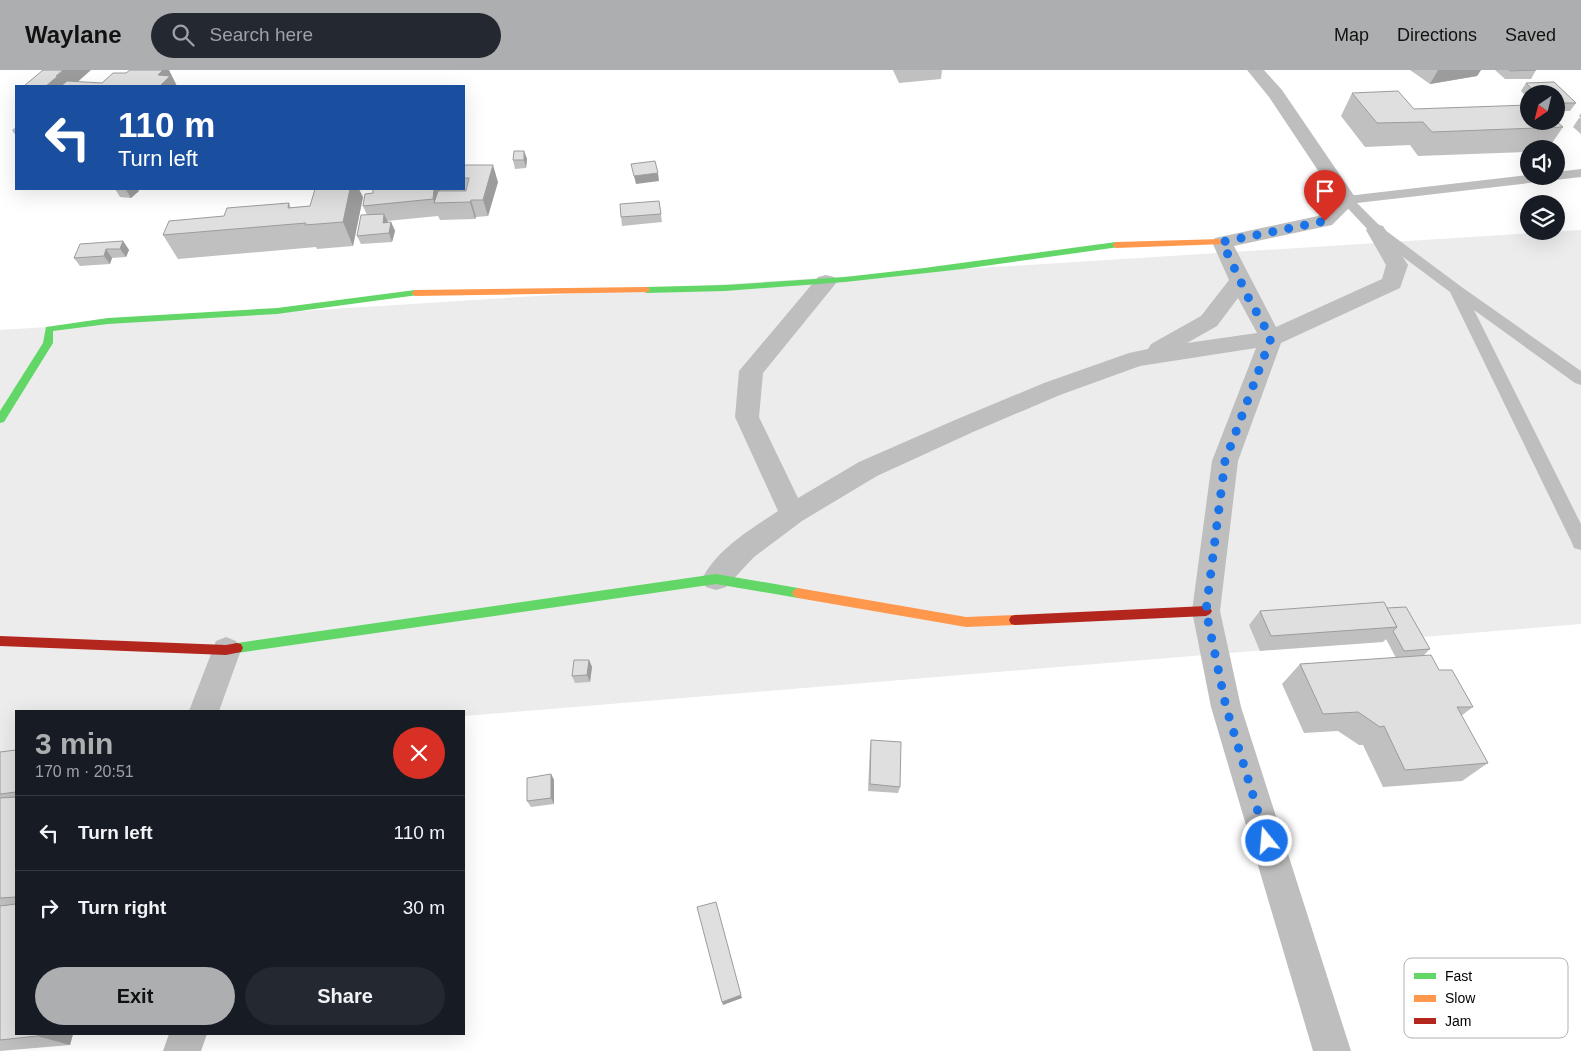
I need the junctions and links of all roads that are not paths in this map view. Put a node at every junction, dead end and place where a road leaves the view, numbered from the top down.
1 (1255, 70) edge
2 (1581, 173) edge
3 (1565, 175) edge
4 (1520, 180) edge
5 (1346, 200) junction
6 (1376, 230) junction
7 (1222, 242) junction
8 (1240, 280) junction
9 (826, 282) junction
10 (1456, 290) junction
11 (1271, 338) junction
12 (1145, 358) junction
13 (1581, 379) edge
14 (0, 419) edge
15 (793, 514) junction
16 (1581, 543) edge
17 (716, 578) junction
18 (1206, 611) junction
19 (0, 642) edge
20 (226, 650) junction
21 (204, 710) edge
22 (188, 1035) edge
23 (182, 1051) edge
24 (1332, 1051) edge

1 - 5 street
2 - 3 lane
4 - 5 lane
5 - 6 lane
5 - 7 street
6 - 10 lane
6 - 11 street
7 - 8 street
7 - 9 street
8 - 11 street
8 - 12 street
9 - 14 street
9 - 15 street
10 - 13 lane
10 - 16 lane
11 - 12 street
11 - 18 street
12 - 15 street
15 - 17 street
17 - 18 street
17 - 20 street
18 - 24 street
19 - 20 street
20 - 21 street
22 - 23 street

